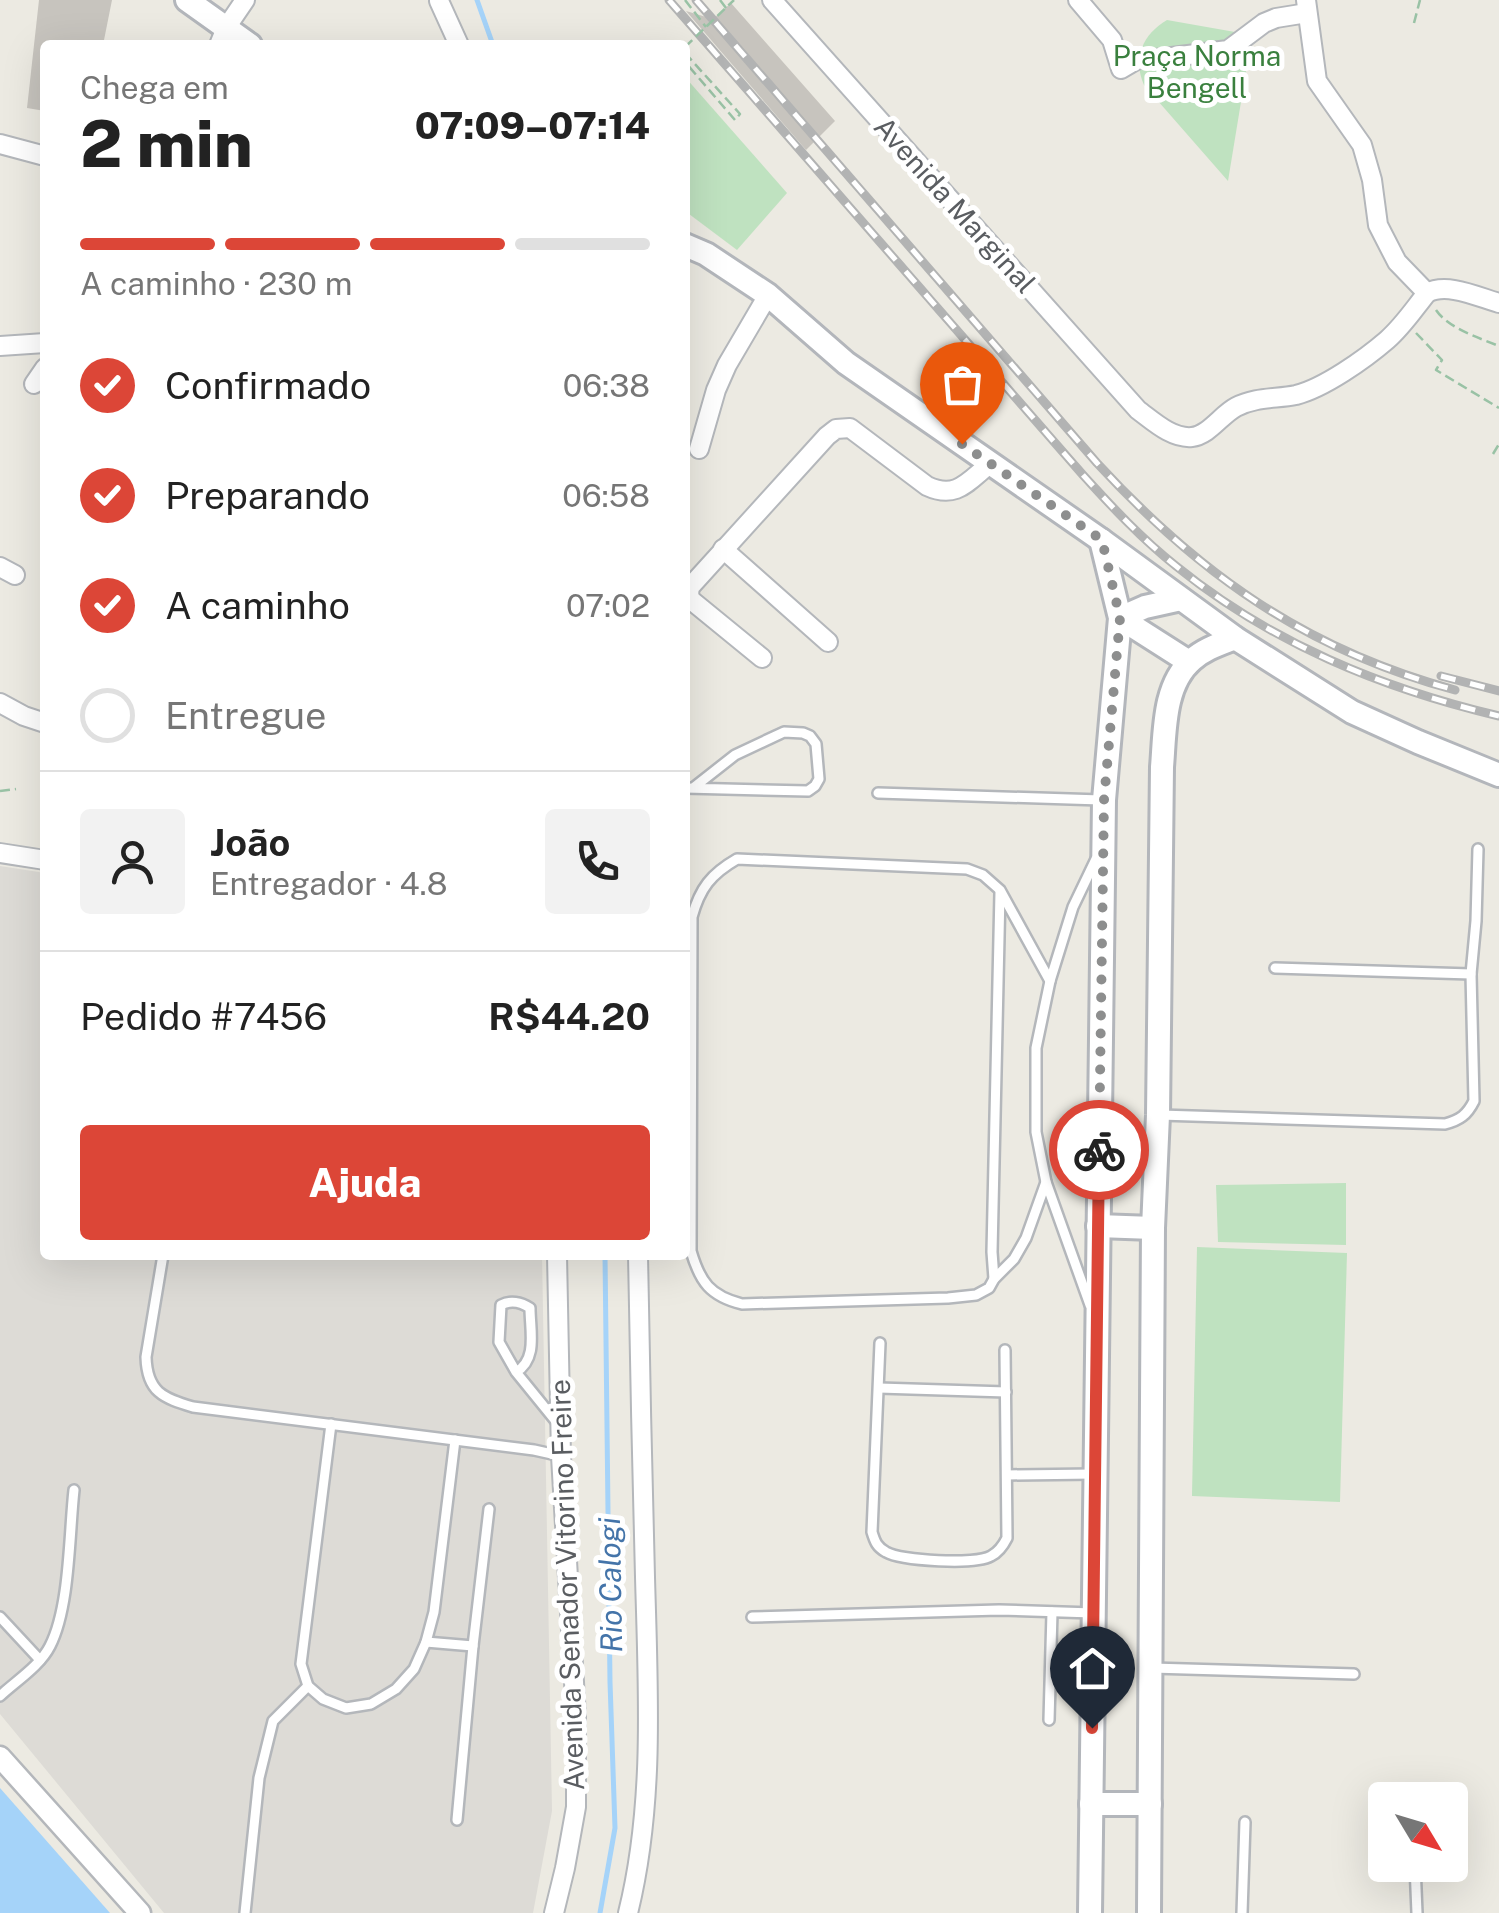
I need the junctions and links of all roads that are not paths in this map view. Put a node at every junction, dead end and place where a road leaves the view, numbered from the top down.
1 (187, 0) edge
2 (245, 0) edge
3 (772, 0) edge
4 (1078, 0) edge
5 (438, 1) edge
6 (1307, 6) edge
7 (223, 36) edge
8 (457, 40) edge
9 (0, 144) edge
10 (40, 155) edge
11 (690, 247) edge
12 (1427, 293) junction
13 (768, 295) junction
14 (1499, 303) edge
15 (40, 343) edge
16 (6, 345) edge
17 (0, 361) edge
18 (700, 450) dead end
19 (991, 463) junction
20 (1102, 540) junction
21 (723, 548) junction
22 (690, 591) edge
23 (690, 596) edge
24 (1181, 599) junction
25 (1120, 618) junction
26 (1235, 638) junction
27 (828, 642) dead end
28 (762, 658) dead end
29 (1189, 662) junction
30 (0, 704) edge
31 (40, 721) edge
32 (1499, 775) edge
33 (690, 787) edge
34 (690, 788) edge
35 (878, 793) dead end
36 (1104, 800) junction
37 (1103, 842) junction
38 (1478, 848) dead end
39 (0, 853) edge
40 (40, 859) edge
41 (1000, 890) junction
42 (1275, 968) dead end
43 (1471, 974) junction
44 (1050, 981) junction
45 (1158, 1115) junction
46 (1046, 1182) junction
47 (1098, 1226) junction
48 (1153, 1228) junction
49 (161, 1260) edge
50 (556, 1260) edge
51 (638, 1260) edge
52 (994, 1279) junction
53 (1097, 1325) junction
54 (880, 1343) dead end
55 (1005, 1350) dead end
56 (516, 1372) junction
57 (880, 1388) junction
58 (1006, 1392) junction
59 (331, 1424) junction
60 (560, 1427) junction
61 (455, 1440) junction
62 (561, 1456) junction
63 (1095, 1474) junction
64 (1007, 1475) junction
65 (74, 1490) dead end
66 (489, 1510) dead end
67 (1052, 1612) junction
68 (1093, 1613) junction
69 (0, 1617) edge
70 (752, 1617) dead end
71 (426, 1642) junction
72 (473, 1646) junction
73 (40, 1660) junction
74 (1151, 1668) junction
75 (1354, 1674) dead end
76 (308, 1686) junction
77 (0, 1696) edge
78 (1049, 1720) dead end
79 (0, 1757) edge
80 (1091, 1804) junction
81 (1150, 1804) junction
82 (457, 1820) dead end
83 (1245, 1822) dead end
84 (1416, 1882) edge
85 (140, 1913) edge
86 (245, 1913) edge
87 (554, 1913) edge
88 (628, 1913) edge
89 (1090, 1913) edge
90 (1149, 1913) edge
91 (1242, 1913) edge
92 (1418, 1913) edge

1 - 7 main road
2 - 7 street
3 - 12 street, Avenida Marginal
4 - 6 street
5 - 8 street
6 - 12 street
9 - 10 street
11 - 13 main road
12 - 14 street
13 - 18 street
13 - 19 main road
15 - 16 street
16 - 17 street
19 - 20 main road
19 - 21 street
20 - 24 main road
20 - 25 main road
21 - 22 street
21 - 27 street
23 - 28 street
24 - 25 main road
24 - 26 main road
25 - 29 main road
25 - 36 main road
26 - 29 main road
26 - 32 main road
29 - 45 main road
30 - 31 street
33 - 34 lane
35 - 36 lane
36 - 37 main road
37 - 44 lane
37 - 47 main road
38 - 43 lane
39 - 40 street
41 - 44 lane
41 - 52 lane
41 - 52 lane
42 - 43 lane
43 - 45 lane
44 - 46 lane
45 - 48 main road
46 - 52 lane
46 - 53 lane
47 - 48 main road
47 - 53 main road
48 - 74 main road
49 - 59 lane
50 - 60 street, Avenida Senador Vitorino Freire
51 - 88 street
53 - 63 main road
54 - 57 lane
55 - 58 lane
56 - 56 lane
56 - 60 lane
57 - 58 lane
57 - 64 lane
58 - 64 lane
59 - 61 lane
59 - 76 lane
60 - 62 street, Avenida Senador Vitorino Freire
61 - 62 lane
61 - 71 lane
62 - 87 street, Avenida Senador Vitorino Freire
63 - 64 lane
63 - 68 main road
65 - 73 lane
66 - 72 lane
67 - 68 lane
67 - 70 lane
67 - 78 lane
68 - 80 main road
69 - 73 lane
71 - 72 lane
71 - 76 lane
72 - 82 lane
73 - 77 lane
74 - 75 lane
74 - 81 main road
76 - 86 lane
79 - 85 street
80 - 81 main road
80 - 89 main road
81 - 90 main road
83 - 91 lane
84 - 92 lane

